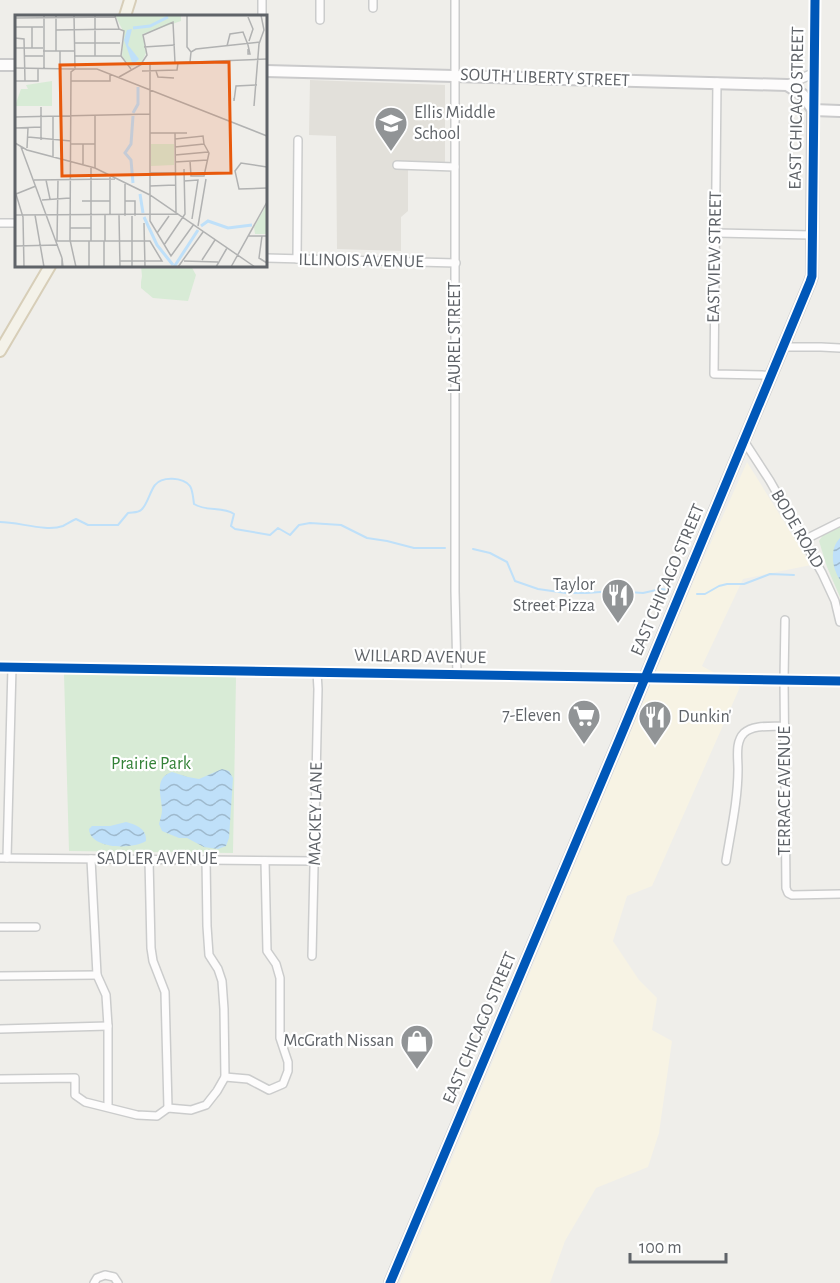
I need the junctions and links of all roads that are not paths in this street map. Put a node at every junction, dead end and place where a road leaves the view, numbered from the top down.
1 (130, 0) edge
2 (320, 0) edge
3 (455, 0) edge
4 (814, 0) edge
5 (125, 15) edge
6 (320, 20) dead end
7 (267, 71) edge
8 (814, 73) junction
9 (455, 75) junction
10 (717, 82) junction
11 (787, 85) junction
12 (813, 110) junction
13 (840, 111) edge
14 (298, 140) dead end
15 (398, 165) dead end
16 (455, 166) junction
17 (716, 233) junction
18 (812, 235) junction
19 (267, 258) edge
20 (297, 259) junction
21 (456, 262) junction
22 (49, 267) edge
23 (783, 347) junction
24 (840, 348) edge
25 (0, 351) edge
26 (771, 376) junction
27 (744, 441) junction
28 (840, 522) edge
29 (804, 540) junction
30 (839, 612) edge
31 (785, 620) dead end
32 (840, 622) edge
33 (0, 667) edge
34 (12, 667) junction
35 (317, 672) junction
36 (457, 675) junction
37 (644, 678) junction
38 (784, 680) junction
39 (840, 681) edge
40 (785, 726) junction
41 (3, 858) edge
42 (91, 859) junction
43 (149, 859) junction
44 (206, 859) junction
45 (266, 861) junction
46 (315, 861) junction
47 (726, 861) dead end
48 (840, 894) edge
49 (0, 927) edge
50 (36, 927) dead end
51 (312, 956) dead end
52 (96, 975) junction
53 (0, 976) edge
54 (108, 1026) junction
55 (0, 1029) edge
56 (225, 1077) junction
57 (0, 1079) edge
58 (108, 1107) junction
59 (168, 1108) junction
60 (94, 1283) edge
61 (118, 1283) edge
62 (390, 1283) edge

1 - 5 main road
2 - 6 street
3 - 9 street, LAUREL STREET
4 - 8 street, EAST CHICAGO STREET
7 - 9 main road, SOUTH LIBERTY STREET
8 - 11 street
8 - 12 street, EAST CHICAGO STREET
9 - 10 main road, SOUTH LIBERTY STREET
9 - 16 street, LAUREL STREET
10 - 11 main road, SOUTH LIBERTY STREET
10 - 17 street, EASTVIEW STREET
11 - 12 main road
12 - 13 main road
12 - 18 main road, EAST CHICAGO STREET
14 - 20 street
15 - 16 street
16 - 21 street, LAUREL STREET
17 - 18 street
17 - 26 street, EASTVIEW STREET
18 - 23 main road, EAST CHICAGO STREET
19 - 20 street, ILLINOIS AVENUE
20 - 21 street, ILLINOIS AVENUE
21 - 36 street, LAUREL STREET
22 - 25 main road
23 - 24 street
23 - 26 main road, EAST CHICAGO STREET
26 - 27 main road, EAST CHICAGO STREET
27 - 29 street, BODE ROAD
27 - 37 main road, EAST CHICAGO STREET
28 - 29 street
29 - 30 street, BODE ROAD
30 - 32 street, BODE ROAD
31 - 38 street, TERRACE AVENUE
33 - 34 street, WILLARD AVENUE
34 - 35 street, WILLARD AVENUE
34 - 41 street
35 - 36 street, WILLARD AVENUE
35 - 46 street, MACKEY LANE
36 - 37 street, WILLARD AVENUE
37 - 38 street, WILLARD AVENUE
37 - 62 main road, EAST CHICAGO STREET
38 - 39 street, WILLARD AVENUE
38 - 40 street, TERRACE AVENUE
40 - 47 street
40 - 48 street, TERRACE AVENUE
41 - 42 street, SADLER AVENUE
42 - 43 street, SADLER AVENUE
42 - 52 street
43 - 44 street, SADLER AVENUE
43 - 59 street
44 - 45 street, SADLER AVENUE
44 - 56 street
45 - 46 street, SADLER AVENUE
45 - 56 street
46 - 51 street, MACKEY LANE
49 - 50 street
52 - 53 street
52 - 54 street
54 - 55 street
54 - 58 street
56 - 59 street
57 - 58 street
58 - 59 street
60 - 61 street

